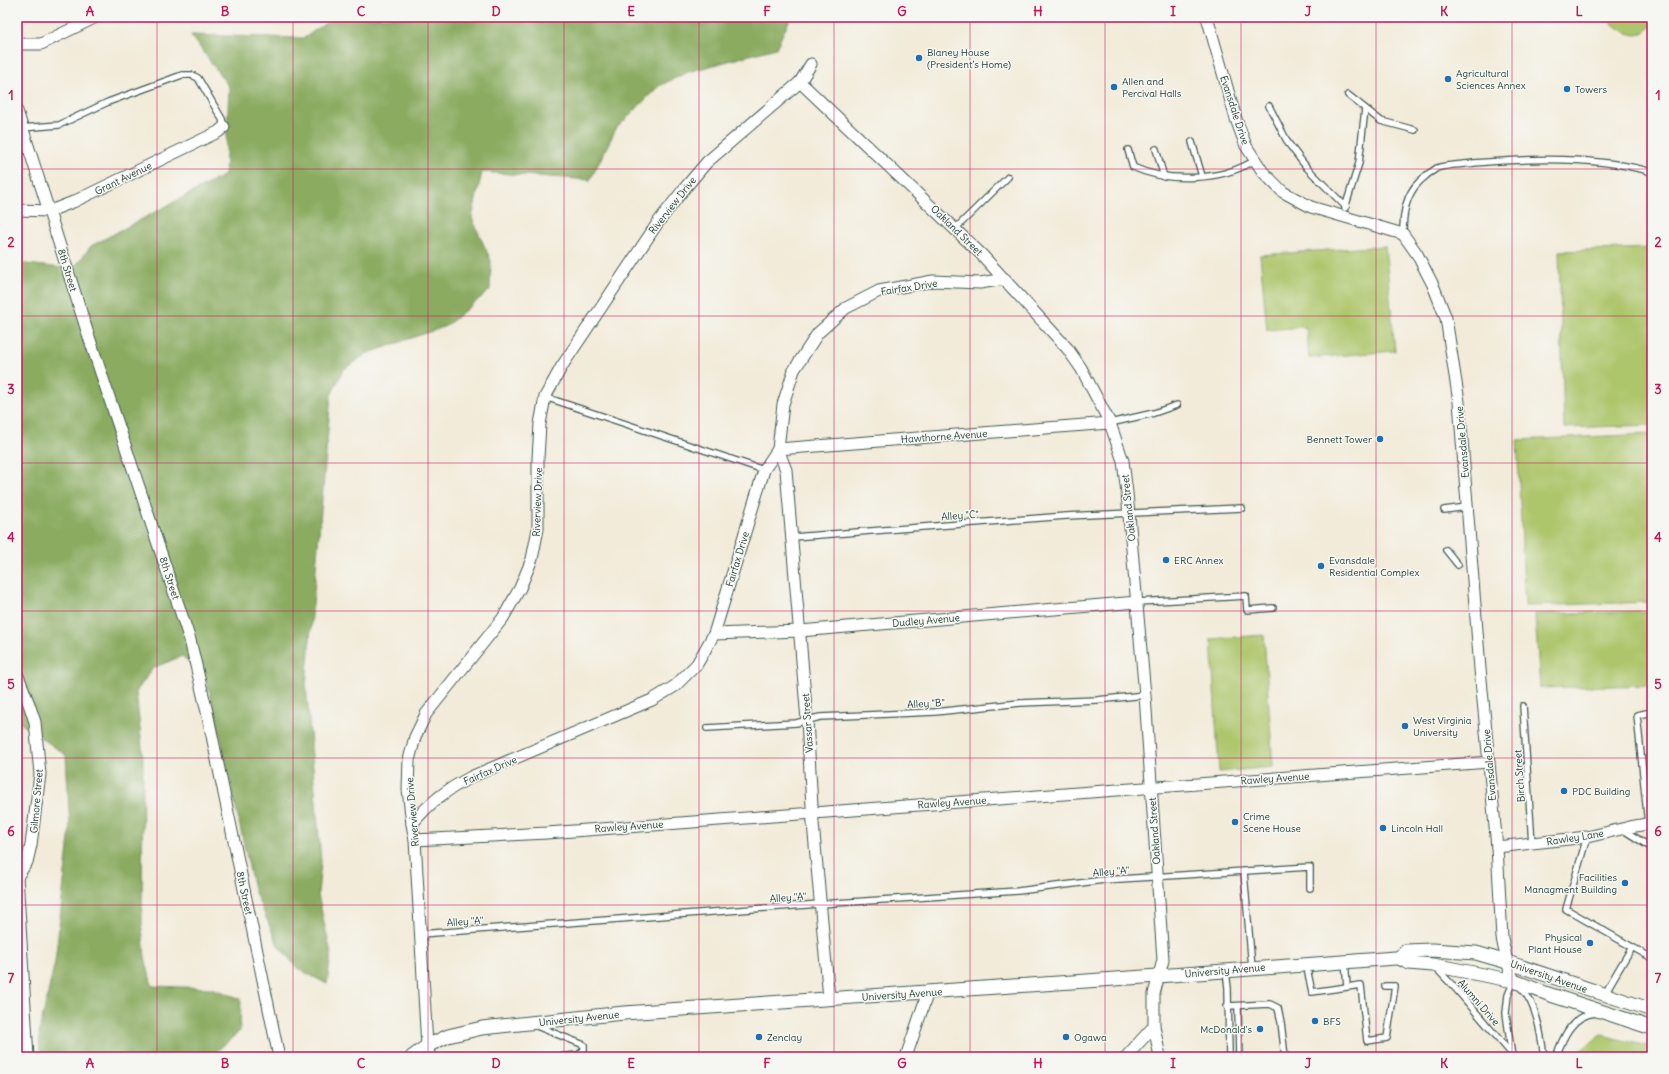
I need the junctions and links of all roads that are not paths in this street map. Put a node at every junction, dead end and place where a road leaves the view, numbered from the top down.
1 (96, 17) edge
2 (1207, 17) edge
3 (17, 44) edge
4 (811, 64) dead end
5 (800, 82) junction
6 (1348, 95) dead end
7 (1268, 106) dead end
8 (1365, 109) junction
9 (17, 111) edge
10 (224, 127) joint
11 (20, 128) edge
12 (1415, 130) dead end
13 (1192, 142) dead end
14 (1156, 149) dead end
15 (1128, 150) dead end
16 (1255, 160) junction
17 (1652, 172) edge
18 (1008, 176) dead end
19 (1202, 176) junction
20 (1164, 177) junction
21 (17, 210) edge
22 (50, 211) junction
23 (1344, 211) junction
24 (955, 229) junction
25 (1402, 234) junction
26 (1005, 279) junction
27 (545, 397) junction
28 (1177, 405) dead end
29 (1110, 423) junction
30 (778, 449) junction
31 (764, 470) junction
32 (1467, 507) junction
33 (1242, 508) dead end
34 (1444, 510) dead end
35 (1130, 514) junction
36 (793, 537) junction
37 (1446, 550) dead end
38 (1458, 566) dead end
39 (1137, 602) junction
40 (1273, 608) dead end
41 (800, 631) junction
42 (714, 634) junction
43 (18, 676) edge
44 (1145, 695) junction
45 (1523, 706) dead end
46 (1652, 712) edge
47 (807, 720) junction
48 (708, 728) dead end
49 (1489, 762) junction
50 (1151, 787) junction
51 (812, 813) junction
52 (412, 824) junction
53 (1650, 824) edge
54 (1622, 829) junction
55 (1587, 837) junction
56 (415, 840) junction
57 (1532, 844) junction
58 (1497, 847) junction
59 (1652, 848) edge
60 (1244, 872) junction
61 (17, 876) edge
62 (1158, 877) junction
63 (1310, 888) dead end
64 (820, 904) junction
65 (420, 934) junction
66 (1632, 946) junction
67 (1399, 958) junction
68 (1652, 958) edge
69 (1346, 961) junction
70 (1507, 962) junction
71 (1306, 964) junction
72 (1433, 965) junction
73 (1252, 968) junction
74 (1226, 971) junction
75 (1158, 976) junction
76 (1514, 981) junction
77 (1347, 986) junction
78 (1385, 986) dead end
79 (928, 992) junction
80 (1605, 995) junction
81 (829, 998) junction
82 (1227, 1006) junction
83 (1238, 1007) junction
84 (1652, 1010) edge
85 (1604, 1013) junction
86 (528, 1023) junction
87 (1154, 1026) junction
88 (1652, 1028) edge
89 (428, 1052) edge
90 (1511, 1054) edge
91 (28, 1057) edge
92 (279, 1057) edge
93 (412, 1057) edge
94 (557, 1057) edge
95 (906, 1057) edge
96 (1126, 1057) edge
97 (1160, 1057) edge
98 (1229, 1057) edge
99 (1239, 1057) edge
100 (1285, 1057) edge
101 (1544, 1057) edge
102 (1556, 1057) edge

1 - 3 street
2 - 16 street, Evansdale Drive
4 - 5 street, Riverview Drive
5 - 24 street, Oakland Street
5 - 27 street, Riverview Drive
6 - 8 lane
7 - 23 lane
8 - 12 lane
8 - 23 lane
9 - 11 street, 8th Street
10 - 11 lane
10 - 22 street, Grant Avenue
11 - 22 street, 8th Street
13 - 19 lane
14 - 20 lane
15 - 20 lane
16 - 19 lane
16 - 23 street, Evansdale Drive
17 - 25 lane
18 - 24 lane
19 - 20 lane
21 - 22 street, Grant Avenue
22 - 92 street, 8th Street
23 - 25 street, Evansdale Drive
24 - 26 street, Oakland Street
25 - 32 street, Evansdale Drive
26 - 29 street, Oakland Street
26 - 30 street, Fairfax Drive
27 - 31 lane
27 - 52 street, Riverview Drive
28 - 29 lane
29 - 30 street, Hawthorne Avenue
29 - 35 street, Oakland Street
30 - 31 street, Fairfax Drive
30 - 36 street, Vassar Street
31 - 42 street, Fairfax Drive
32 - 34 lane
32 - 49 street, Evansdale Drive
33 - 35 lane, Alley "C"
35 - 36 lane, Alley "C"
35 - 39 street, Oakland Street
36 - 41 street, Vassar Street
37 - 38 lane
39 - 40 lane
39 - 41 street, Dudley Avenue
39 - 44 street, Oakland Street
41 - 42 street, Dudley Avenue
41 - 47 street, Vassar Street
42 - 52 street, Fairfax Drive
43 - 61 street, Gilmore Street
44 - 47 lane, Alley "B"
44 - 50 street, Oakland Street
45 - 57 lane, Birch Street
46 - 53 lane
47 - 48 lane, Alley "B"
47 - 51 street, Vassar Street
49 - 50 street, Rawley Avenue
49 - 58 street, Evansdale Drive
50 - 51 street, Rawley Avenue
50 - 62 street, Oakland Street
51 - 56 street, Rawley Avenue
51 - 64 street, Vassar Street
52 - 56 street, Riverview Drive
53 - 54 street, Rawley Lane
54 - 55 street, Rawley Lane
54 - 59 lane
55 - 57 street, Rawley Lane
55 - 66 lane
56 - 65 street, Riverview Drive
57 - 58 street, Rawley Lane
58 - 70 street, Evansdale Drive
60 - 62 lane, Alley "A"
60 - 63 lane, Alley "A"
60 - 73 lane
61 - 91 street, Gilmore Street
62 - 64 lane, Alley "A"
62 - 75 street, Oakland Street
64 - 65 lane, Alley "A"
64 - 81 street, Vassar Street
65 - 89 street, Riverview Drive
66 - 68 lane
66 - 80 lane
67 - 69 street, University Avenue
67 - 70 street, University Avenue
67 - 72 street, University Avenue
69 - 71 street, University Avenue
69 - 77 lane
70 - 76 street, Evansdale Drive
70 - 80 street, University Avenue
71 - 73 street, University Avenue
71 - 77 lane
72 - 76 street, University Avenue
72 - 90 lane, Alumni Drive
73 - 74 street, University Avenue
74 - 75 street, University Avenue
74 - 82 lane
75 - 79 street, University Avenue
75 - 87 street, Oakland Street
76 - 85 street, University Avenue
76 - 90 lane, Alumni Drive
76 - 101 lane
77 - 78 lane
79 - 81 street, University Avenue
79 - 95 street
80 - 84 street, University Avenue
81 - 86 street, University Avenue
82 - 83 lane
82 - 98 lane
83 - 99 lane
83 - 100 lane
85 - 88 street, University Avenue
85 - 102 lane
86 - 89 street, University Avenue
86 - 94 lane
87 - 96 street
87 - 97 street, Oakland Street
89 - 93 street, University Avenue

